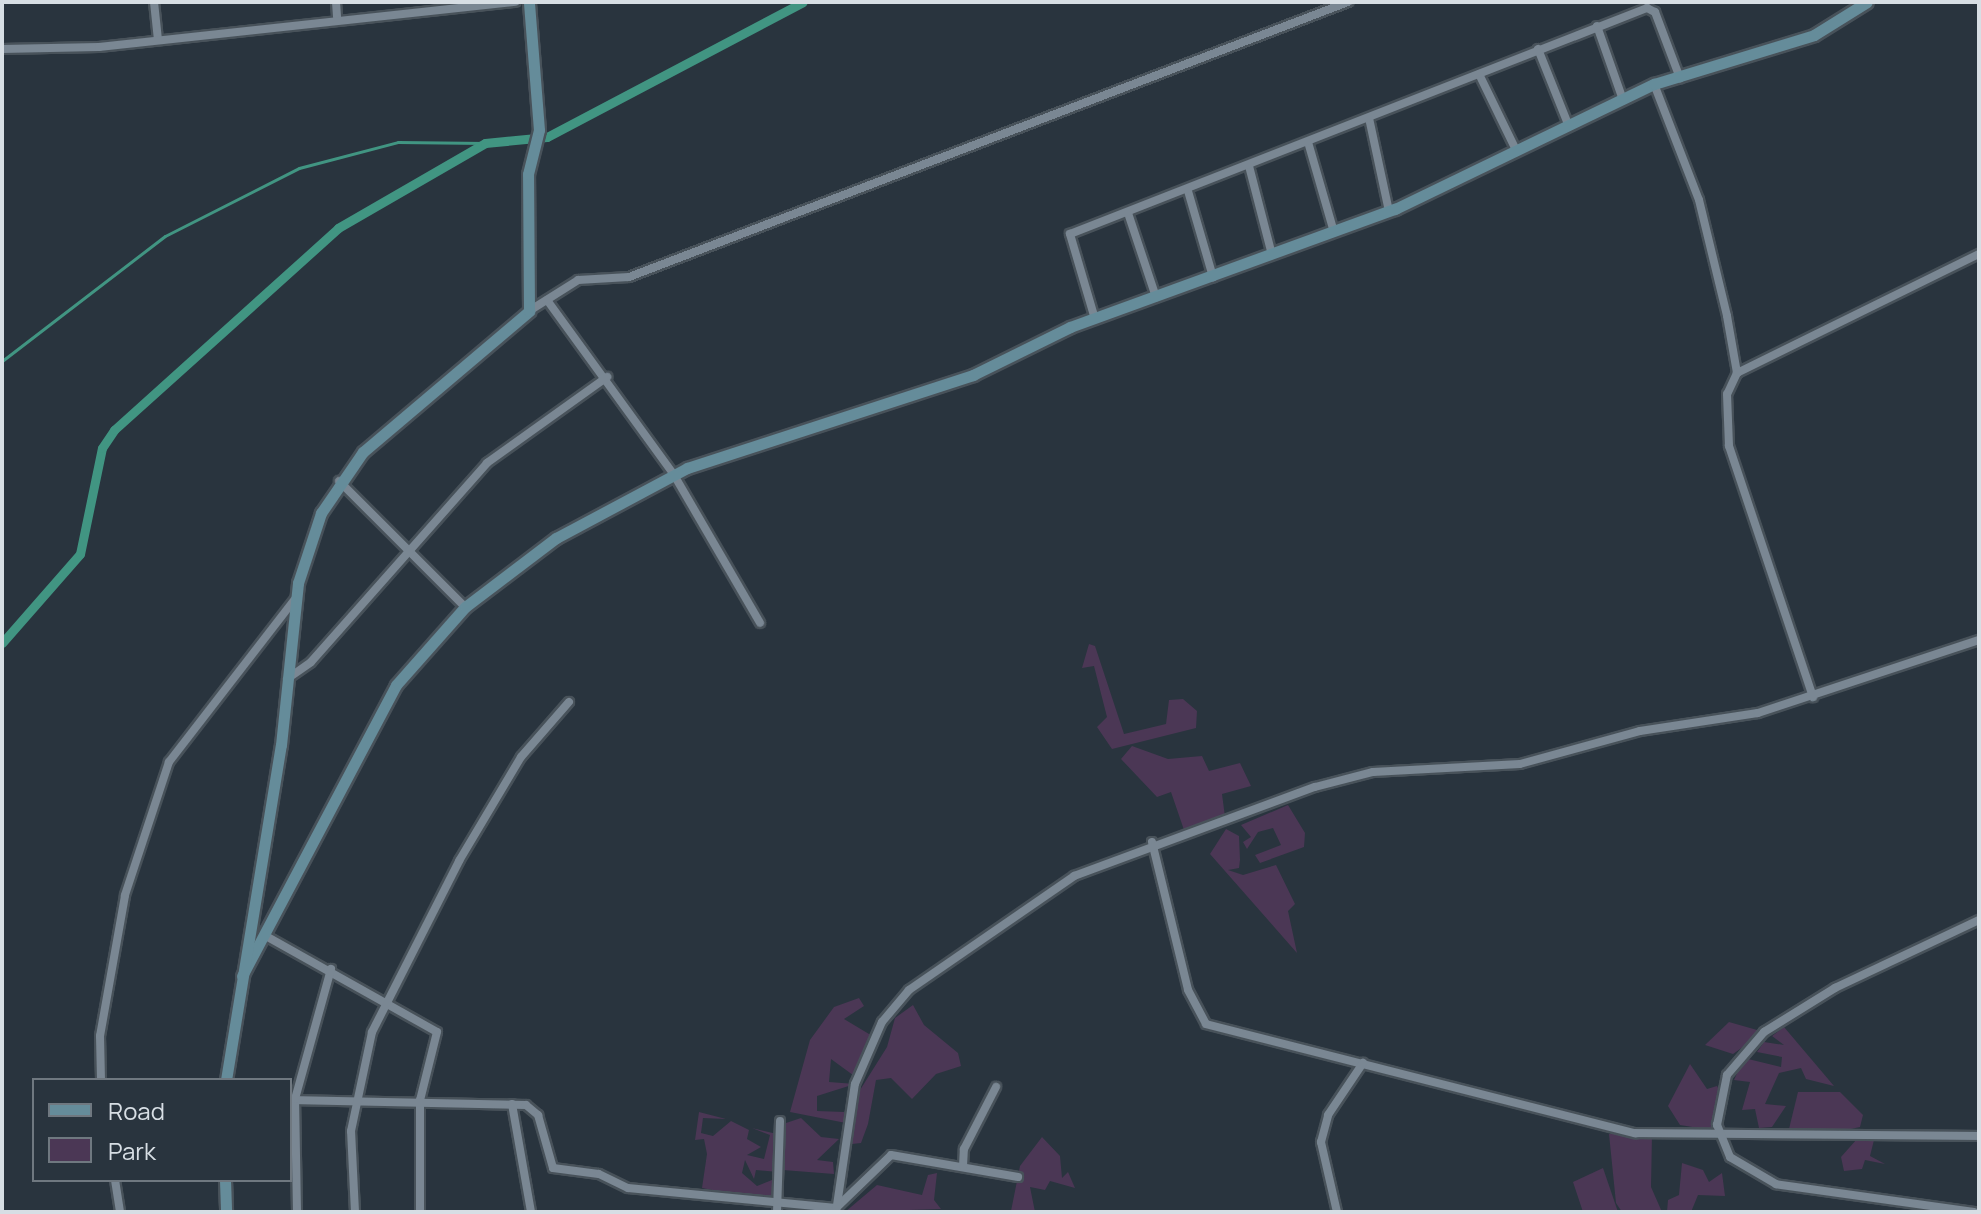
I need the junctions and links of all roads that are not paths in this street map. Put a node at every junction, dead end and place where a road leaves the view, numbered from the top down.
1 (154, 2) edge
2 (336, 2) edge
3 (516, 2) edge
4 (529, 2) edge
5 (1348, 2) edge
6 (1867, 2) edge
7 (458, 5) edge
8 (337, 18) junction
9 (1597, 26) junction
10 (158, 40) junction
11 (2, 49) edge
12 (1538, 49) junction
13 (1479, 74) junction
14 (1681, 78) junction
15 (1654, 84) junction
16 (1623, 100) junction
17 (1369, 118) junction
18 (1568, 124) junction
19 (1308, 142) junction
20 (1516, 150) junction
21 (1249, 166) junction
22 (1188, 191) junction
23 (1389, 211) junction
24 (1128, 213) junction
25 (1334, 232) junction
26 (1979, 254) edge
27 (1272, 255) junction
28 (1213, 277) junction
29 (1156, 297) junction
30 (547, 300) junction
31 (529, 311) junction
32 (1095, 319) junction
33 (1737, 373) junction
34 (607, 377) junction
35 (674, 475) junction
36 (339, 481) junction
37 (405, 549) junction
38 (295, 599) junction
39 (465, 607) junction
40 (760, 623) dead end
41 (1979, 640) edge
42 (287, 679) junction
43 (1813, 697) junction
44 (569, 702) dead end
45 (1152, 842) junction
46 (1979, 920) edge
47 (264, 935) junction
48 (331, 969) junction
49 (242, 976) junction
50 (387, 1000) junction
51 (1363, 1063) junction
52 (101, 1078) edge
53 (226, 1078) edge
54 (996, 1087) dead end
55 (356, 1098) junction
56 (293, 1099) edge
57 (420, 1100) junction
58 (512, 1104) junction
59 (780, 1121) dead end
60 (1720, 1136) junction
61 (1979, 1136) edge
62 (963, 1166) junction
63 (1018, 1177) dead end
64 (115, 1182) edge
65 (225, 1182) edge
66 (776, 1200) junction
67 (836, 1210) edge
68 (120, 1212) edge
69 (226, 1212) edge
70 (297, 1212) edge
71 (355, 1212) edge
72 (420, 1212) edge
73 (531, 1212) edge
74 (777, 1212) edge
75 (1337, 1212) edge
76 (1974, 1212) edge

1 - 10 street
2 - 8 street
3 - 7 street
4 - 31 main road
5 - 30 street
6 - 14 main road
7 - 8 street
8 - 10 street
9 - 12 street
9 - 14 street
9 - 16 street
10 - 11 street
12 - 13 street
12 - 18 street
13 - 17 street
13 - 20 street
14 - 15 main road
15 - 16 main road
15 - 33 street
16 - 18 main road
17 - 19 street
17 - 23 street
18 - 20 main road
19 - 21 street
19 - 25 street
20 - 23 main road
21 - 22 street
21 - 27 street
22 - 24 street
22 - 28 street
23 - 25 main road
24 - 29 street
24 - 32 street
25 - 27 main road
26 - 33 street
27 - 28 main road
28 - 29 main road
29 - 32 main road
30 - 31 street
30 - 34 street
31 - 36 main road
32 - 35 main road
33 - 43 street
34 - 35 street
34 - 37 street
35 - 39 main road
35 - 40 street
36 - 37 street
36 - 38 main road
37 - 39 street
37 - 42 street
38 - 42 main road
38 - 52 street
39 - 47 main road
41 - 43 street
42 - 49 main road
43 - 45 street
44 - 50 street
45 - 51 street
45 - 67 street
46 - 60 street
47 - 48 street
47 - 49 main road
48 - 50 street
48 - 56 street
49 - 53 main road
50 - 55 street
50 - 57 street
51 - 60 street
51 - 75 street
54 - 62 street
55 - 56 street
55 - 57 street
55 - 71 street
56 - 70 street
57 - 58 street
57 - 72 street
58 - 66 street
58 - 73 street
59 - 66 street
60 - 61 street
60 - 76 street
62 - 63 street
62 - 67 street
64 - 68 street
65 - 69 main road
66 - 67 street
66 - 74 street

